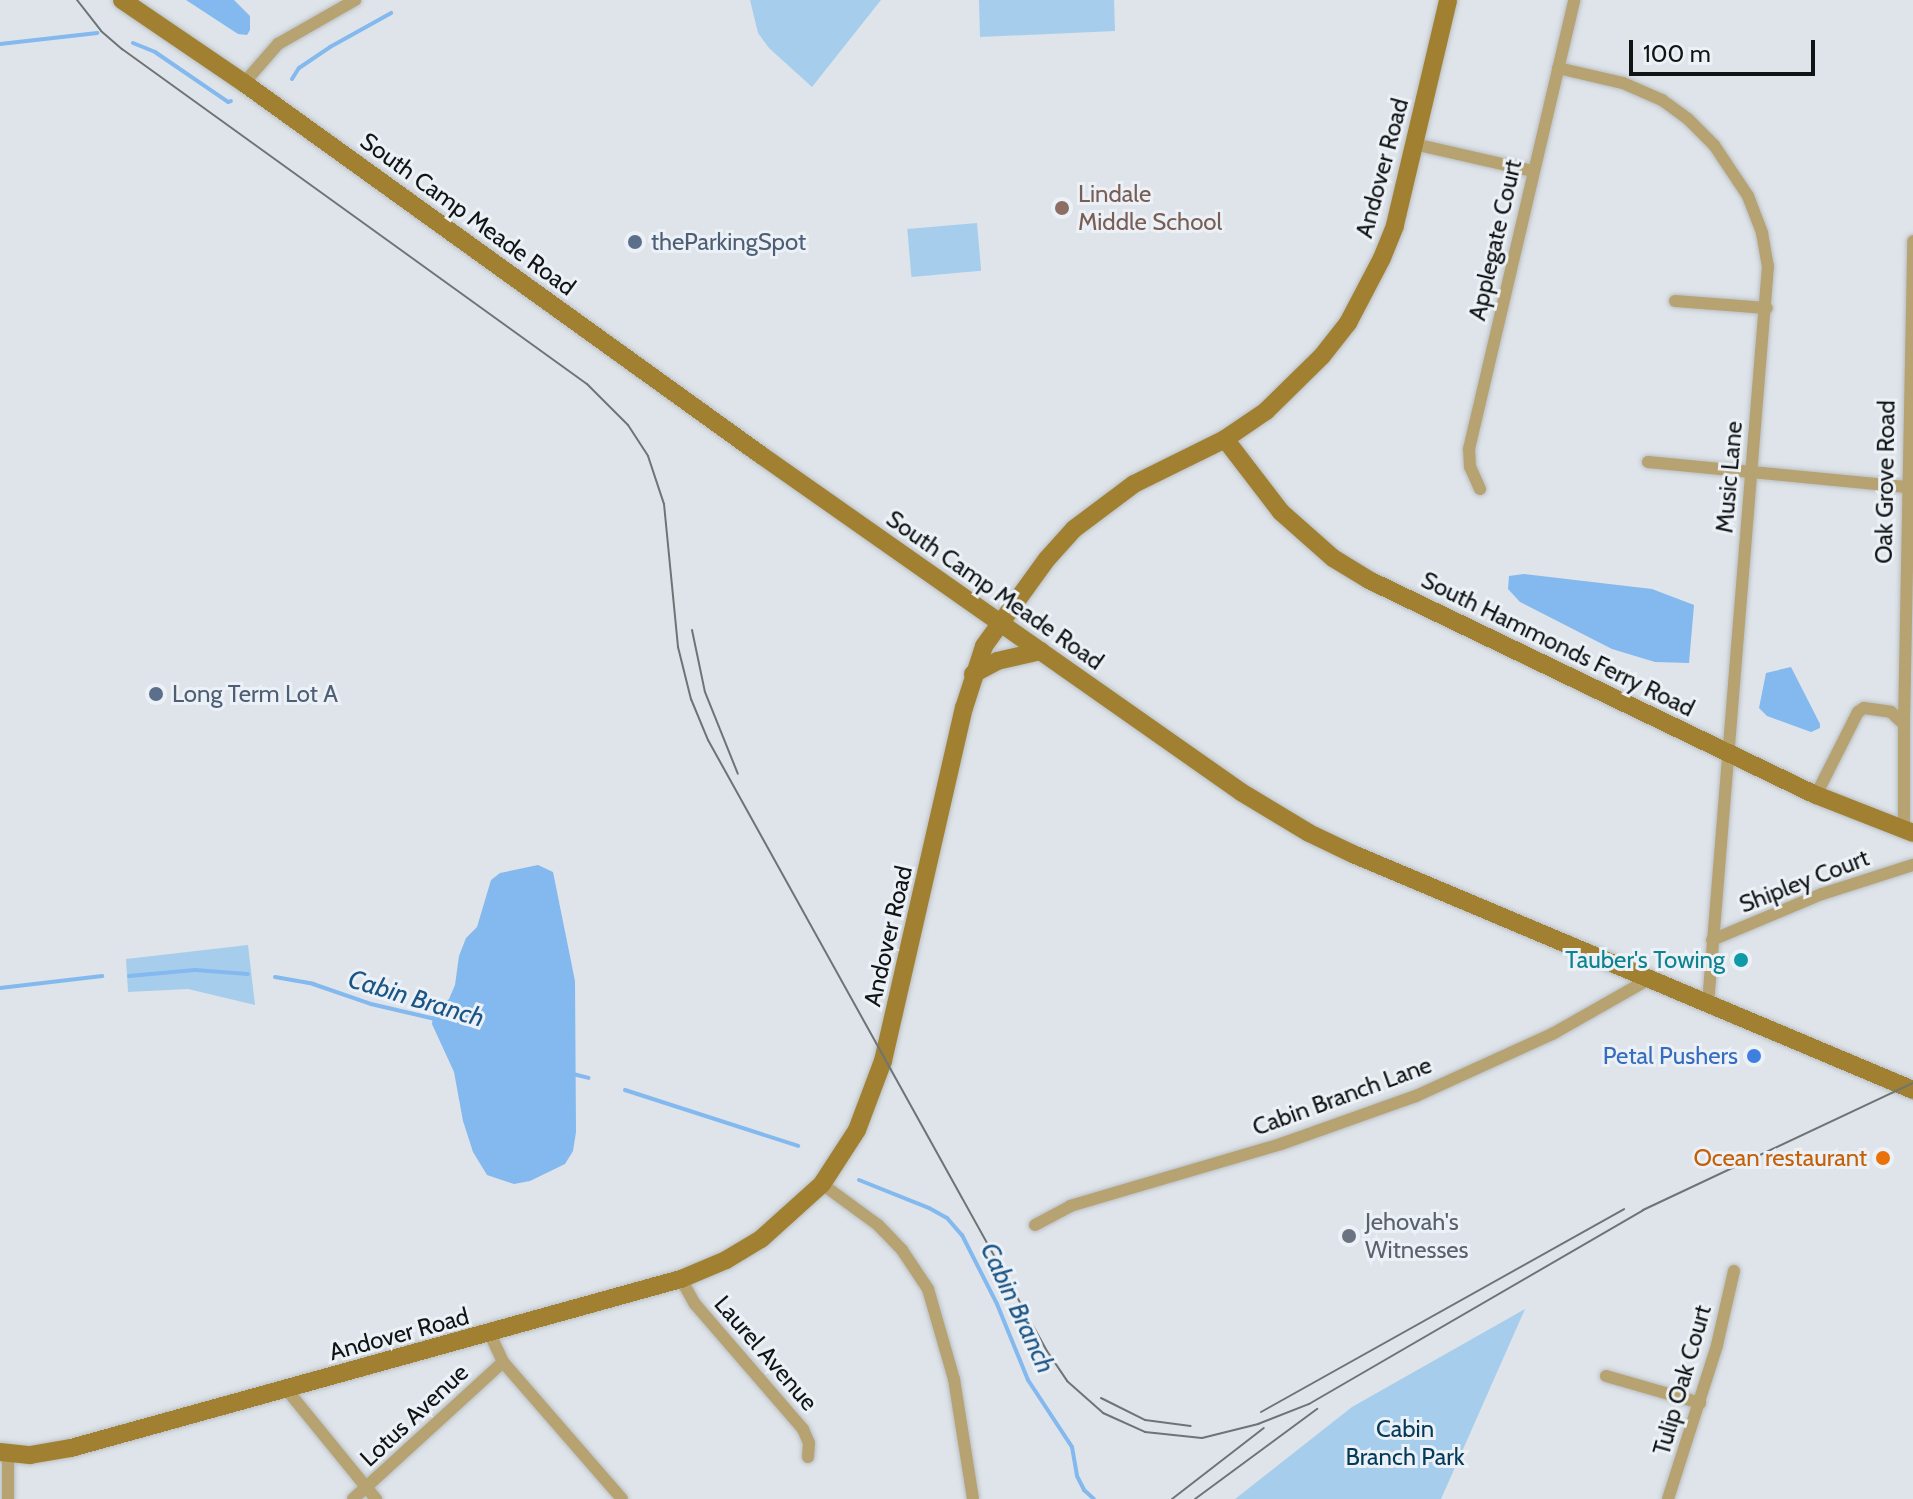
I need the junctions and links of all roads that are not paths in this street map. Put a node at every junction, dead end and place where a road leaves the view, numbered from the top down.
1 (122, 0) edge
2 (355, 0) edge
3 (1448, 0) edge
4 (1574, 0) edge
5 (1558, 68) junction
6 (244, 83) junction
7 (1414, 144) junction
8 (1533, 171) junction
9 (1913, 241) edge
10 (1675, 301) dead end
11 (1767, 308) junction
12 (1910, 411) edge
13 (1225, 439) junction
14 (1648, 462) dead end
15 (1752, 472) junction
16 (1907, 487) junction
17 (1480, 489) dead end
18 (998, 622) junction
19 (1041, 651) junction
20 (973, 674) junction
21 (1904, 724) junction
22 (1726, 752) junction
23 (1816, 795) junction
24 (1908, 832) edge
25 (1913, 865) edge
26 (1712, 940) junction
27 (1651, 978) junction
28 (1708, 1003) junction
29 (1913, 1090) edge
30 (822, 1184) junction
31 (1035, 1225) dead end
32 (1734, 1271) dead end
33 (681, 1279) junction
34 (490, 1334) junction
35 (503, 1362) junction
36 (1606, 1376) dead end
37 (287, 1390) junction
38 (1700, 1403) junction
39 (4, 1453) edge
40 (808, 1457) dead end
41 (366, 1489) junction
42 (8, 1499) edge
43 (353, 1499) edge
44 (376, 1499) edge
45 (622, 1499) edge
46 (973, 1499) edge
47 (1668, 1499) edge

1 - 6 main road, South Camp Meade Road
2 - 6 street
3 - 7 main road, Andover Road
4 - 5 street, Applegate Court
5 - 8 street, Applegate Court
5 - 11 street, Music Lane
6 - 18 main road, South Camp Meade Road
7 - 8 street
7 - 13 main road, Andover Road
8 - 17 street, Applegate Court
9 - 12 street, Oak Grove Road
10 - 11 street
11 - 15 street, Music Lane
12 - 16 street, Oak Grove Road
13 - 18 main road, Andover Road
13 - 22 main road, South Hammonds Ferry Road
14 - 15 street
15 - 16 street
15 - 22 street, Music Lane
16 - 21 street, Oak Grove Road
18 - 19 main road, South Camp Meade Road
18 - 20 main road, Andover Road
19 - 20 main road
19 - 27 main road, South Camp Meade Road
20 - 30 main road, Andover Road
21 - 23 street
21 - 24 street, Oak Grove Road
22 - 23 main road, South Hammonds Ferry Road
22 - 26 street, Music Lane
23 - 24 main road, South Hammonds Ferry Road
25 - 26 street, Shipley Court
26 - 28 street, Music Lane
27 - 28 main road, South Camp Meade Road
27 - 31 street, Cabin Branch Lane
28 - 29 main road, South Camp Meade Road
30 - 33 main road, Andover Road
30 - 46 street
32 - 38 street, Tulip Oak Court
33 - 34 main road, Andover Road
33 - 40 street, Laurel Avenue
34 - 35 street
34 - 37 main road, Andover Road
35 - 41 street, Lotus Avenue
35 - 45 street
36 - 38 street
37 - 39 main road, Andover Road
37 - 41 street
38 - 47 street, Tulip Oak Court
39 - 42 street
41 - 43 street, Lotus Avenue
41 - 44 street

